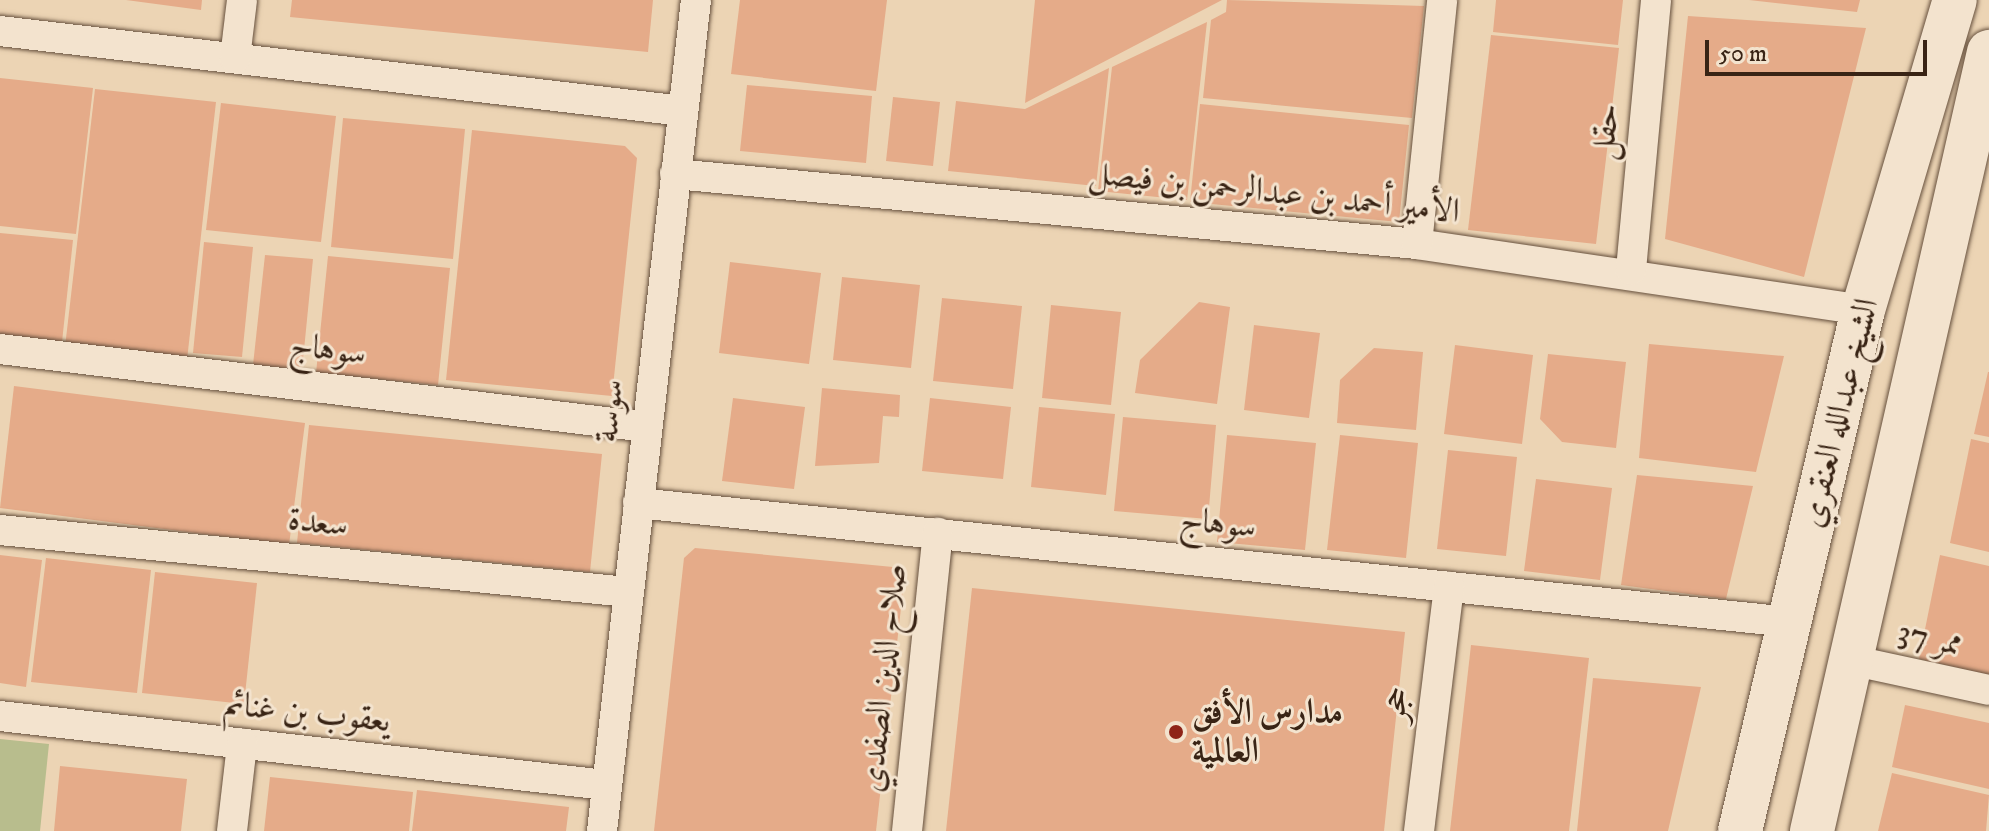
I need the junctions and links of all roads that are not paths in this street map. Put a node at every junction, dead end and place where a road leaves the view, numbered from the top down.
1 (242, 0) edge
2 (696, 0) edge
3 (1442, 0) edge
4 (1656, 0) edge
5 (1951, 18) edge
6 (0, 31) edge
7 (1989, 51) edge
8 (235, 58) junction
9 (683, 111) junction
10 (675, 174) junction
11 (1905, 184) junction
12 (1960, 185) junction
13 (1417, 244) junction
14 (1631, 270) junction
15 (1863, 310) junction
16 (0, 349) edge
17 (646, 427) junction
18 (638, 503) junction
19 (0, 530) edge
20 (938, 533) junction
21 (1449, 587) junction
22 (628, 592) junction
23 (1790, 622) junction
24 (1855, 661) junction
25 (1989, 690) edge
26 (0, 716) edge
27 (242, 744) junction
28 (606, 785) junction
29 (232, 831) edge
30 (602, 831) edge
31 (907, 831) edge
32 (1419, 831) edge
33 (1740, 831) edge
34 (1812, 831) edge

1 - 8 street
2 - 9 street, سوسة
3 - 13 street
4 - 14 street, حقل
5 - 7 street
5 - 11 street, الشيخ عبدالله العنقري
6 - 8 street
7 - 12 street, الشيخ عبدالله العنقري
8 - 9 street
9 - 10 street, سوسة
10 - 13 street, الأمير أحمد بن عبدالرحمن بن فيصل
10 - 17 street, سوسة
11 - 12 street
11 - 15 street, الشيخ عبدالله العنقري
12 - 24 street, الشيخ عبدالله العنقري
13 - 14 street, الأمير أحمد بن عبدالرحمن بن فيصل
14 - 15 street, الأمير أحمد بن عبدالرحمن بن فيصل
15 - 23 street, الشيخ عبدالله العنقري
16 - 17 street, سوهاج
17 - 18 street, سوسة
18 - 20 street, سوهاج
18 - 22 street, سوسة
19 - 22 street, سعدة
20 - 21 street, سوهاج
20 - 31 street, صلاح الدين الصفدي
21 - 23 street, سوهاج
21 - 32 street, حجر
22 - 28 street, سوسة
23 - 33 street, الشيخ عبدالله العنقري
24 - 25 street, ممر 37
24 - 34 street, الشيخ عبدالله العنقري
26 - 27 street, يعقوب بن غنائم
27 - 28 street, يعقوب بن غنائم
27 - 29 street
28 - 30 street, سوسة

